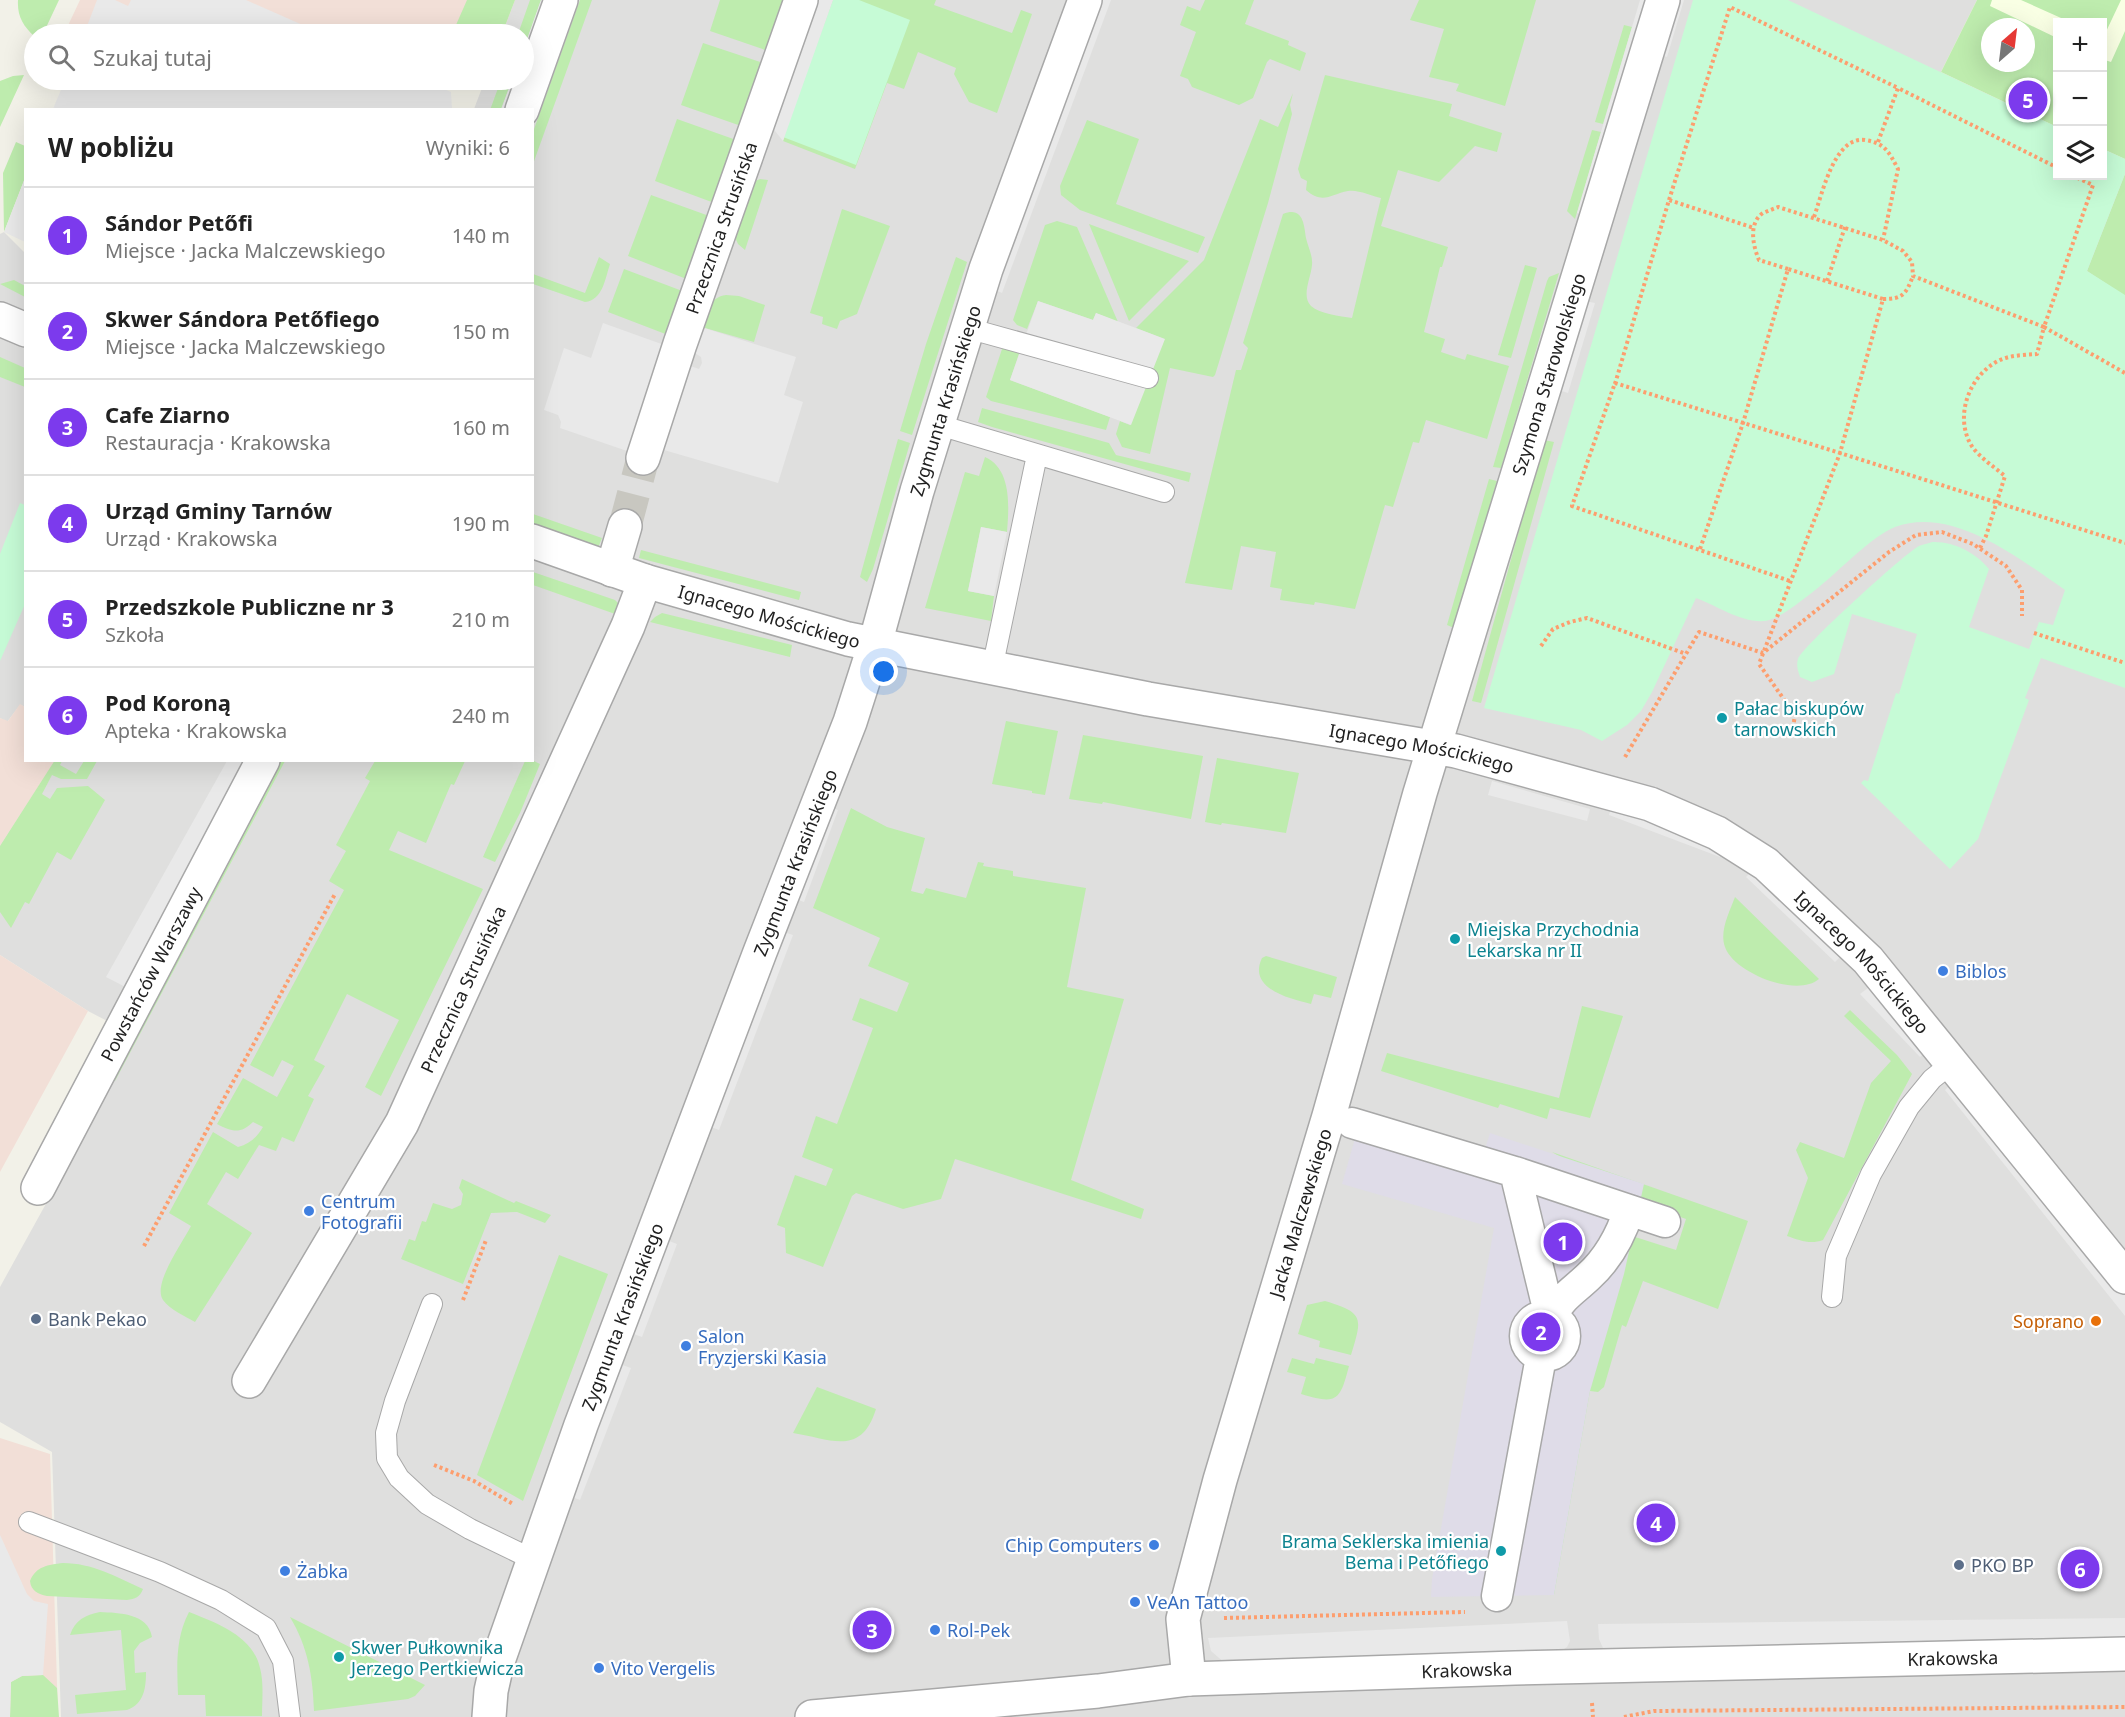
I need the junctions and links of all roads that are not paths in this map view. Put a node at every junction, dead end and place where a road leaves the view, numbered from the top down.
1 (561, 0) edge
2 (801, 0) edge
3 (1085, 0) edge
4 (1663, 0) edge
5 (534, 76) edge
6 (529, 90) edge
7 (523, 108) edge
8 (0, 319) edge
9 (967, 328) junction
10 (24, 329) edge
11 (1148, 378) dead end
12 (939, 425) junction
13 (1037, 455) junction
14 (643, 458) tunnel mouth
15 (1164, 492) dead end
16 (626, 525) tunnel mouth
17 (534, 542) edge
18 (612, 570) junction
19 (645, 581) junction
20 (875, 644) junction
21 (992, 669) junction
22 (1434, 748) junction
23 (261, 762) edge
24 (1952, 1063) junction
25 (1352, 1123) dead end
26 (1515, 1172) junction
27 (38, 1188) dead end
28 (1629, 1210) junction
29 (1665, 1222) dead end
30 (2125, 1277) edge
31 (1832, 1297) dead end
32 (432, 1304) dead end
33 (1550, 1317) junction
34 (249, 1381) dead end
35 (29, 1522) dead end
36 (534, 1560) junction
37 (1497, 1596) road end
38 (2125, 1654) edge
39 (1189, 1679) junction
40 (290, 1717) edge
41 (489, 1717) edge
42 (812, 1717) edge

1 - 5 street
2 - 14 street, Przecznica Strusińska
3 - 9 street, Zygmunta Krasińskiego
4 - 22 street, Szymona Starowolskiego
6 - 7 street
8 - 10 street
9 - 11 lane
9 - 12 street, Zygmunta Krasińskiego
12 - 13 lane
12 - 20 street, Zygmunta Krasińskiego
13 - 15 lane
13 - 21 lane
16 - 18 street
17 - 18 street, Ignacego Mościckiego
18 - 19 street, Ignacego Mościckiego
19 - 20 street, Ignacego Mościckiego
19 - 34 street, Przecznica Strusińska
20 - 21 street, Ignacego Mościckiego
20 - 36 street, Zygmunta Krasińskiego
21 - 22 street, Ignacego Mościckiego
22 - 24 street, Ignacego Mościckiego
22 - 39 street, Jacka Malczewskiego
23 - 27 street, Powstańców Warszawy
24 - 30 street, Ignacego Mościckiego
24 - 31 lane
25 - 26 street
26 - 28 street
26 - 33 street
28 - 29 street
28 - 33 street
32 - 36 lane
33 - 37 street
35 - 40 lane
36 - 41 street, Zygmunta Krasińskiego
38 - 39 street, Krakowska
39 - 42 street, Krakowska

